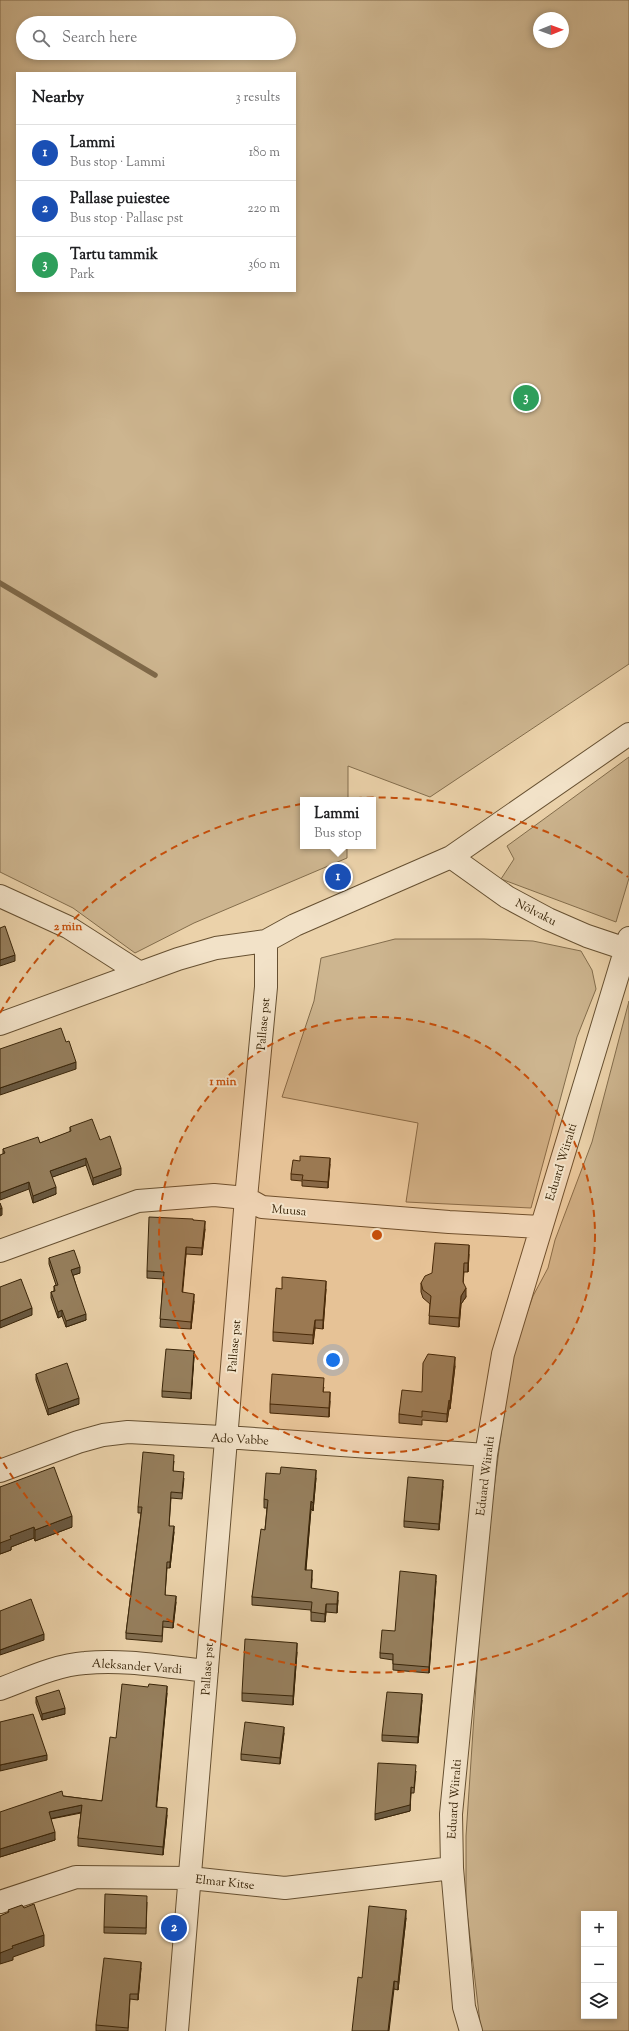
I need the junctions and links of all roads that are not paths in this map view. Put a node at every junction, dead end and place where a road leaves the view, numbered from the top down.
1 (629, 734) edge
2 (451, 856) junction
3 (0, 896) edge
4 (266, 941) junction
5 (628, 945) edge
6 (140, 973) junction
7 (0, 1024) edge
8 (246, 1198) junction
9 (541, 1227) junction
10 (0, 1251) edge
11 (226, 1438) junction
12 (486, 1455) junction
13 (0, 1471) edge
14 (207, 1671) junction
15 (0, 1689) edge
16 (452, 1868) junction
17 (190, 1878) junction
18 (0, 1902) edge
19 (177, 2031) edge
20 (471, 2031) edge

1 - 2 street
2 - 4 street
2 - 5 street, Nõlvaku
3 - 6 street
4 - 6 street
4 - 8 street, Pallase pst
5 - 9 street, Eduard Wiiralti
6 - 7 street
8 - 9 street, Muusa
8 - 10 street, Muusa
8 - 11 street, Pallase pst
9 - 12 street, Eduard Wiiralti
11 - 12 street, Ado Vabbe
11 - 13 street, Ado Vabbe
11 - 14 street, Pallase pst
12 - 16 street, Eduard Wiiralti
14 - 15 street, Aleksander Vardi
14 - 17 street, Pallase pst
16 - 17 street, Elmar Kitse
16 - 20 street, Eduard Wiiralti
17 - 18 street, Elmar Kitse
17 - 19 street, Pallase pst

